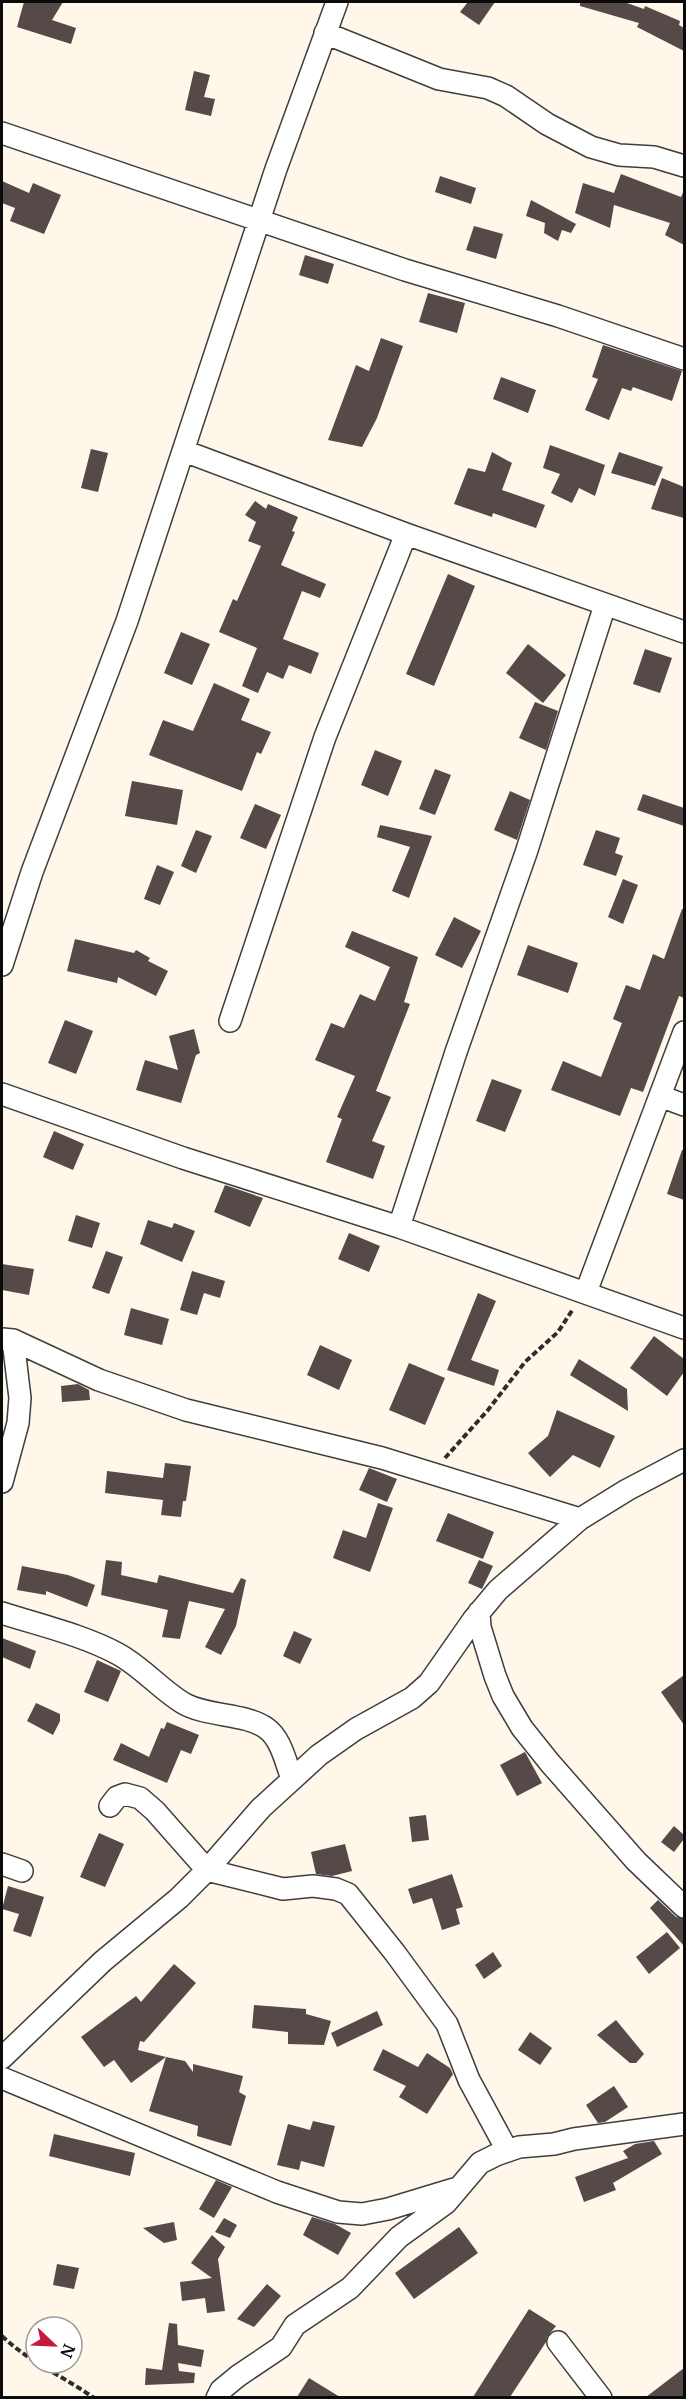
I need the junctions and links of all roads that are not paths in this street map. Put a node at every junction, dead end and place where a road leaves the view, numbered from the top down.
1 (337, 2) edge
2 (325, 33) junction
3 (2, 133) edge
4 (684, 166) edge
5 (258, 222) junction
6 (684, 359) edge
7 (184, 451) junction
8 (406, 534) junction
9 (605, 605) junction
10 (684, 632) edge
11 (2, 965) edge
12 (230, 1021) dead end
13 (684, 1032) edge
14 (2, 1094) edge
15 (660, 1096) junction
16 (684, 1105) edge
17 (399, 1227) junction
18 (586, 1292) junction
19 (684, 1328) edge
20 (7, 1340) edge
21 (682, 1467) edge
22 (2, 1482) edge
23 (580, 1519) junction
24 (479, 1612) junction
25 (2, 1613) edge
26 (292, 1779) junction
27 (110, 1806) dead end
28 (2, 1864) edge
29 (207, 1870) junction
30 (22, 1871) dead end
31 (684, 1906) edge
32 (2, 2058) edge
33 (2, 2078) edge
34 (684, 2124) edge
35 (507, 2150) junction
36 (460, 2186) junction
37 (558, 2342) dead end
38 (217, 2397) edge
39 (601, 2397) edge

1 - 2 street
2 - 4 street
2 - 5 street
3 - 5 street
5 - 6 street
5 - 7 street
7 - 8 street
7 - 11 street
8 - 9 street
8 - 12 street
9 - 10 street
9 - 17 street
13 - 15 street
14 - 17 street
15 - 16 street
15 - 18 street
17 - 18 street
18 - 19 street
20 - 22 street
20 - 23 street
21 - 23 street
23 - 24 street
24 - 26 street
24 - 31 street
25 - 26 street
26 - 29 street
27 - 29 street
28 - 30 street
29 - 32 street
29 - 35 street
33 - 36 street
34 - 35 street
35 - 36 street
36 - 38 street
37 - 39 street

